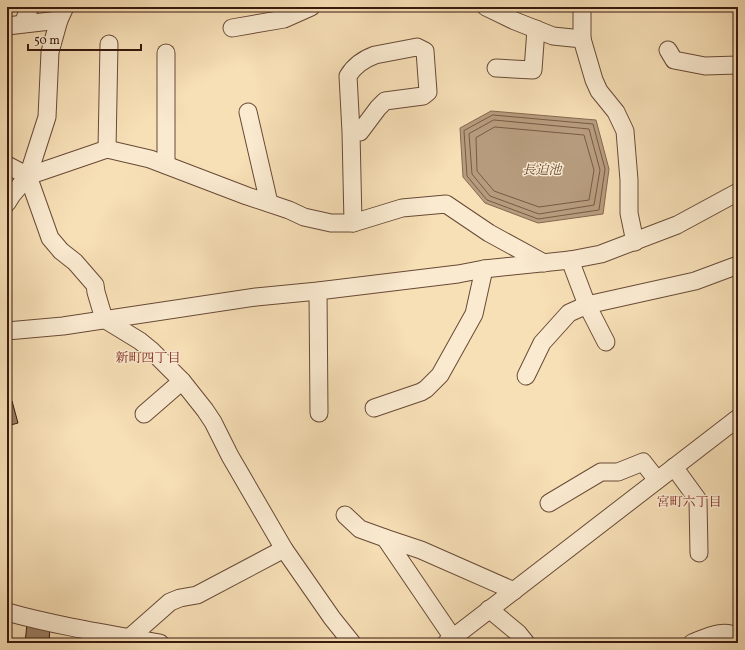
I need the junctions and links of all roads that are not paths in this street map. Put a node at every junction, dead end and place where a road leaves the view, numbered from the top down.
1 (30, 7) edge
2 (311, 7) edge
3 (486, 7) edge
4 (582, 7) edge
5 (510, 13) edge
6 (62, 14) edge
7 (15, 24) edge
8 (232, 28) dead end
9 (536, 29) junction
10 (582, 39) junction
11 (109, 44) dead end
12 (668, 50) dead end
13 (166, 53) dead end
14 (738, 65) edge
15 (496, 68) dead end
16 (248, 112) dead end
17 (351, 132) junction
18 (107, 150) junction
19 (7, 165) edge
20 (166, 166) junction
21 (28, 176) junction
22 (738, 192) edge
23 (7, 203) edge
24 (269, 203) junction
25 (352, 223) junction
26 (636, 242) junction
27 (570, 260) junction
28 (544, 263) junction
29 (738, 265) edge
30 (484, 269) junction
31 (318, 291) junction
32 (587, 305) junction
33 (104, 319) junction
34 (7, 331) edge
35 (606, 342) dead end
36 (526, 376) dead end
37 (182, 382) junction
38 (374, 408) dead end
39 (320, 413) dead end
40 (144, 414) dead end
41 (738, 418) edge
42 (674, 467) junction
43 (657, 480) junction
44 (549, 503) dead end
45 (344, 515) dead end
46 (385, 538) junction
47 (284, 549) junction
48 (699, 553) dead end
49 (514, 591) junction
50 (489, 610) junction
51 (7, 612) edge
52 (738, 637) edge
53 (128, 639) junction
54 (449, 641) edge
55 (160, 643) edge
56 (352, 643) edge
57 (526, 643) edge
58 (692, 643) edge

1 - 7 street
2 - 8 street
3 - 5 street
4 - 10 street
5 - 9 street
6 - 7 street
6 - 21 street
9 - 10 street
9 - 15 street
10 - 26 street
11 - 18 street
12 - 14 street
13 - 20 street
16 - 24 street
17 - 17 street
17 - 25 street
18 - 20 street
18 - 21 street
19 - 21 street
20 - 24 street
21 - 23 street
21 - 33 street
22 - 26 street
24 - 25 street
25 - 28 street
26 - 27 street
27 - 28 street
27 - 32 street
28 - 30 street
29 - 32 street
30 - 31 street
30 - 38 street
31 - 33 street
31 - 39 street
32 - 35 street
32 - 36 street
33 - 34 street
33 - 37 street
37 - 40 street
37 - 47 street
41 - 42 street
42 - 43 street
42 - 48 street
43 - 44 street
43 - 49 street
45 - 46 street
46 - 49 street
46 - 54 street
47 - 53 street
47 - 56 street
49 - 50 street
50 - 54 street
50 - 57 street
51 - 53 street
52 - 58 street
53 - 55 street

